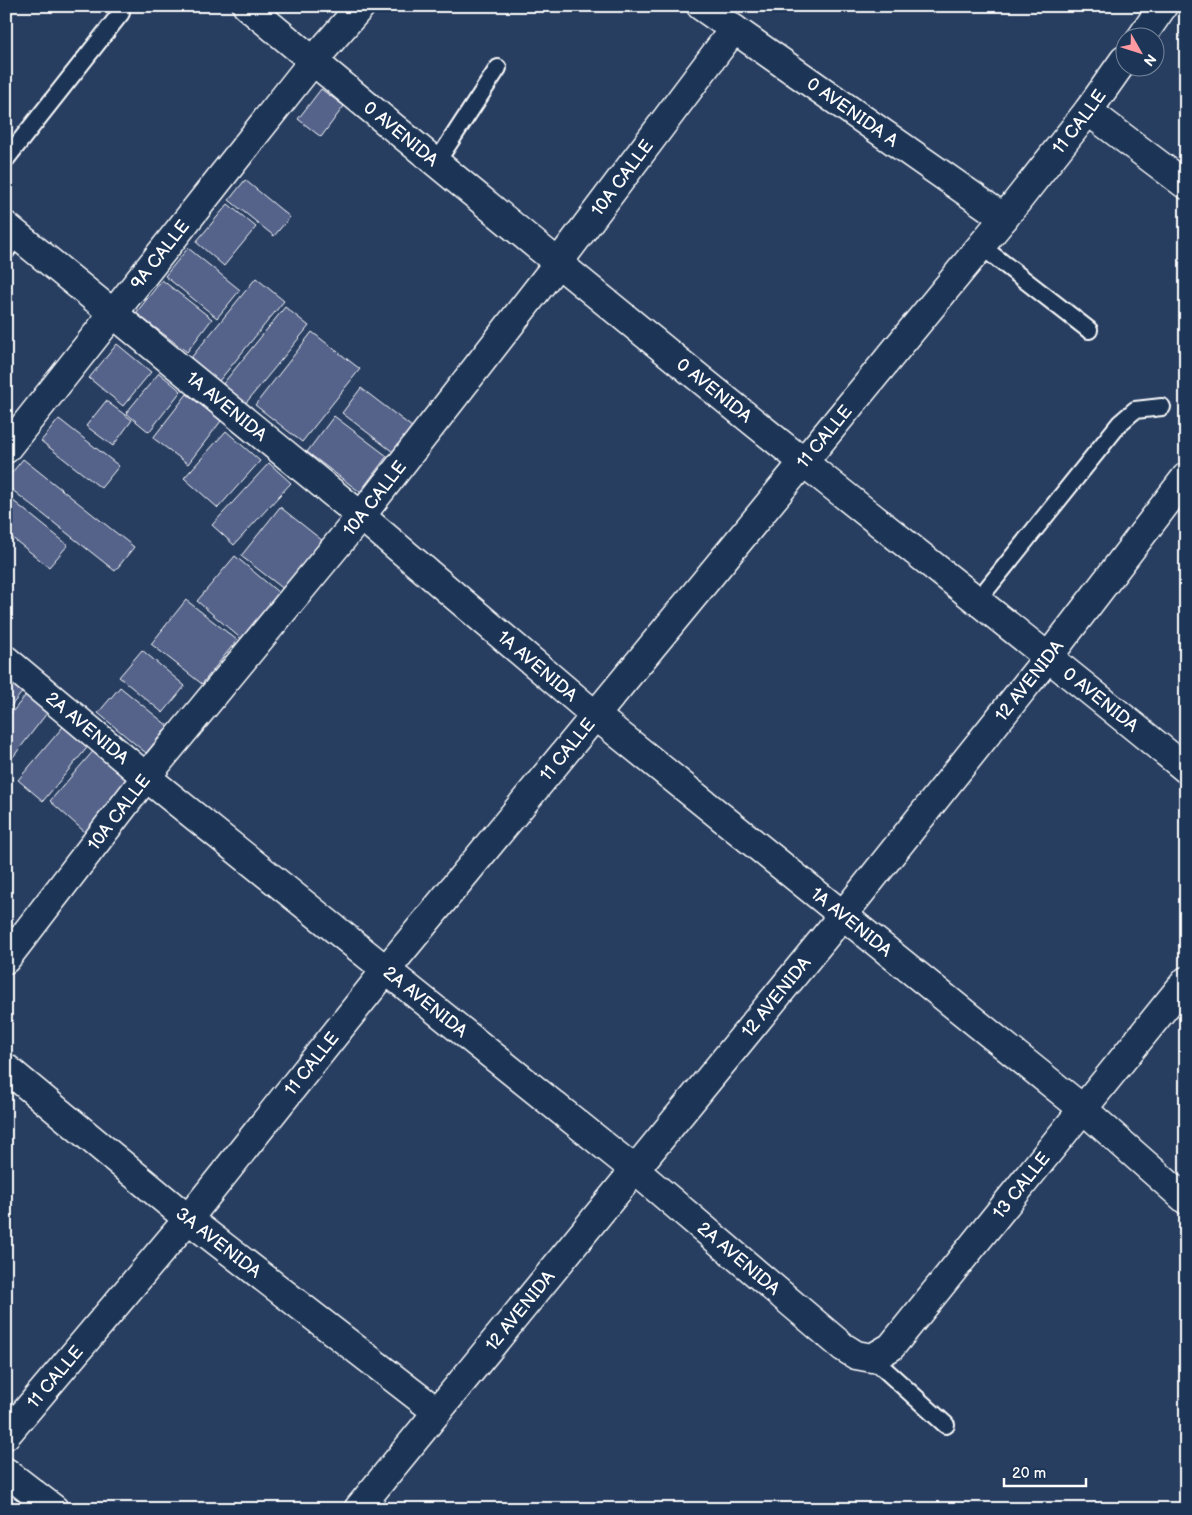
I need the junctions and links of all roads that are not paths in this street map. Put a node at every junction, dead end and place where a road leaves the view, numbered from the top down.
1 (247, 6) edge
2 (361, 6) edge
3 (701, 6) edge
4 (1163, 6) edge
5 (121, 13) dead end
6 (1148, 28) edge
7 (734, 29) junction
8 (313, 61) junction
9 (498, 68) dead end
10 (1114, 74) edge
11 (1088, 111) junction
12 (6, 159) edge
13 (436, 163) junction
14 (1186, 184) edge
15 (1004, 218) junction
16 (10, 237) edge
17 (981, 246) junction
18 (558, 264) junction
19 (113, 314) junction
20 (1089, 330) dead end
21 (1162, 406) dead end
22 (6, 449) edge
23 (802, 462) junction
24 (1186, 477) edge
25 (361, 516) junction
26 (978, 600) junction
27 (1050, 656) junction
28 (6, 660) edge
29 (594, 715) junction
30 (1186, 769) edge
31 (146, 777) junction
32 (842, 916) junction
33 (6, 958) edge
34 (386, 970) junction
35 (1186, 981) edge
36 (6, 1068) edge
37 (1083, 1109) junction
38 (636, 1171) junction
39 (1186, 1200) edge
40 (188, 1219) junction
41 (872, 1358) junction
42 (436, 1411) junction
43 (946, 1426) dead end
44 (6, 1435) edge
45 (6, 1472) edge
46 (54, 1509) edge
47 (358, 1509) edge

1 - 8 street, 0 AVENIDA
2 - 8 street, 9A CALLE
3 - 7 street, 0 AVENIDA A
4 - 6 street
5 - 12 lane
7 - 15 street, 0 AVENIDA A
7 - 18 street, 10A CALLE
8 - 13 street, 0 AVENIDA
8 - 19 street, 9A CALLE
9 - 13 lane
10 - 11 street, 11 CALLE
11 - 14 street
11 - 15 street, 11 CALLE
13 - 18 street, 0 AVENIDA
15 - 17 street, 11 CALLE
16 - 19 street, 1A AVENIDA
17 - 20 lane
17 - 23 street, 11 CALLE
18 - 23 street, 0 AVENIDA
18 - 25 street, 10A CALLE
19 - 22 street, 9A CALLE
19 - 25 street, 1A AVENIDA
21 - 26 lane
23 - 26 street, 0 AVENIDA
23 - 29 street, 11 CALLE
24 - 27 street, 12 AVENIDA
25 - 29 street, 1A AVENIDA
25 - 31 street, 10A CALLE
26 - 27 street, 0 AVENIDA
27 - 30 street, 0 AVENIDA
27 - 32 street, 12 AVENIDA
28 - 31 street, 2A AVENIDA
29 - 32 street, 1A AVENIDA
29 - 34 street, 11 CALLE
31 - 33 street, 10A CALLE
31 - 34 street, 2A AVENIDA
32 - 37 street, 1A AVENIDA
32 - 38 street, 12 AVENIDA
34 - 38 street, 2A AVENIDA
34 - 40 street, 11 CALLE
35 - 37 street, 13 CALLE
36 - 40 street, 3A AVENIDA
37 - 39 street, 1A AVENIDA
37 - 41 street, 13 CALLE
38 - 41 street, 2A AVENIDA
38 - 42 street, 12 AVENIDA
40 - 42 street, 3A AVENIDA
40 - 44 street, 11 CALLE
41 - 43 lane
42 - 47 street, 12 AVENIDA
45 - 46 street

